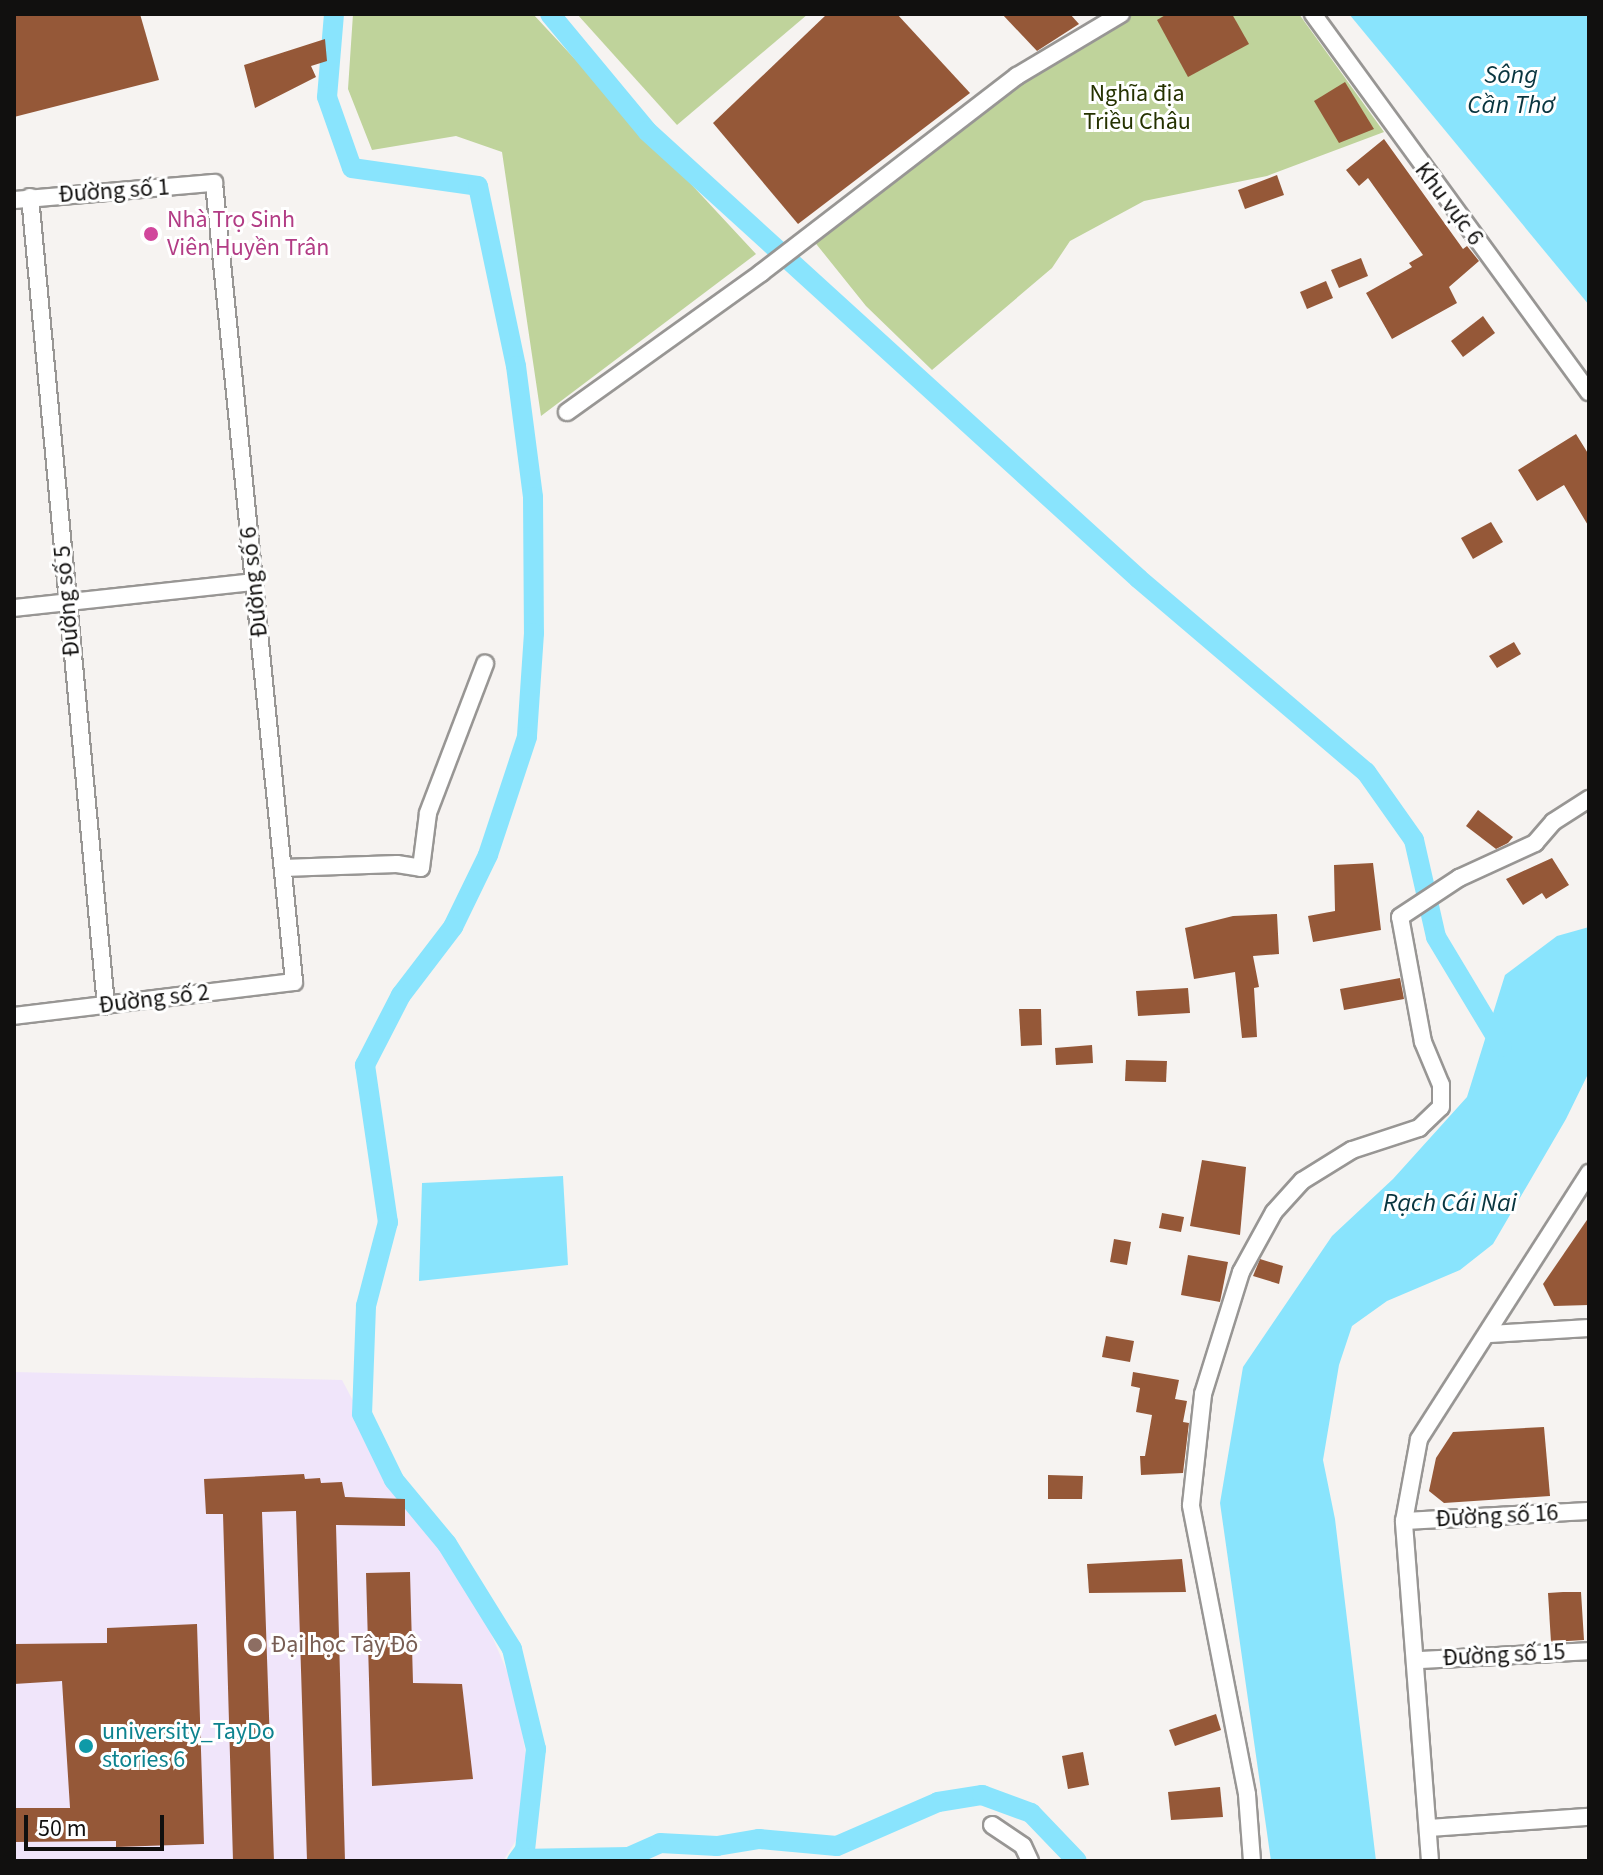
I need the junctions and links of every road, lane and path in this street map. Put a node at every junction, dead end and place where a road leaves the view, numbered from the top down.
1 (1121, 14) edge
2 (1313, 14) edge
3 (214, 183) joint
4 (22, 198) edge
5 (1589, 392) edge
6 (567, 412) dead end
7 (254, 582) junction
8 (67, 602) junction
9 (14, 608) edge
10 (485, 664) dead end
11 (1589, 799) edge
12 (283, 868) junction
13 (294, 982) joint
14 (106, 1005) junction
15 (14, 1016) edge
16 (1589, 1173) edge
17 (1589, 1328) edge
18 (1490, 1334) junction
19 (1589, 1511) edge
20 (1404, 1521) junction
21 (1589, 1651) edge
22 (1419, 1660) junction
23 (1589, 1817) edge
24 (992, 1825) dead end
25 (1430, 1828) junction
26 (1030, 1861) edge
27 (1252, 1861) edge
28 (1430, 1861) edge

1 - 6 street
2 - 5 street, Khu vực 6
3 - 4 street, Đường số 1
3 - 7 street, Đường số 6
4 - 8 street, Đường số 5
7 - 8 street
7 - 12 street, Đường số 6
8 - 9 street
8 - 14 street, Đường số 5
10 - 12 street
11 - 27 street
12 - 13 street, Đường số 6
13 - 14 street, Đường số 2
14 - 15 street, Đường số 2
16 - 18 street
17 - 18 street
18 - 20 street
19 - 20 street, Đường số 16
20 - 22 street
21 - 22 street, Đường số 15
22 - 25 street
23 - 25 street
24 - 26 street
25 - 28 street

